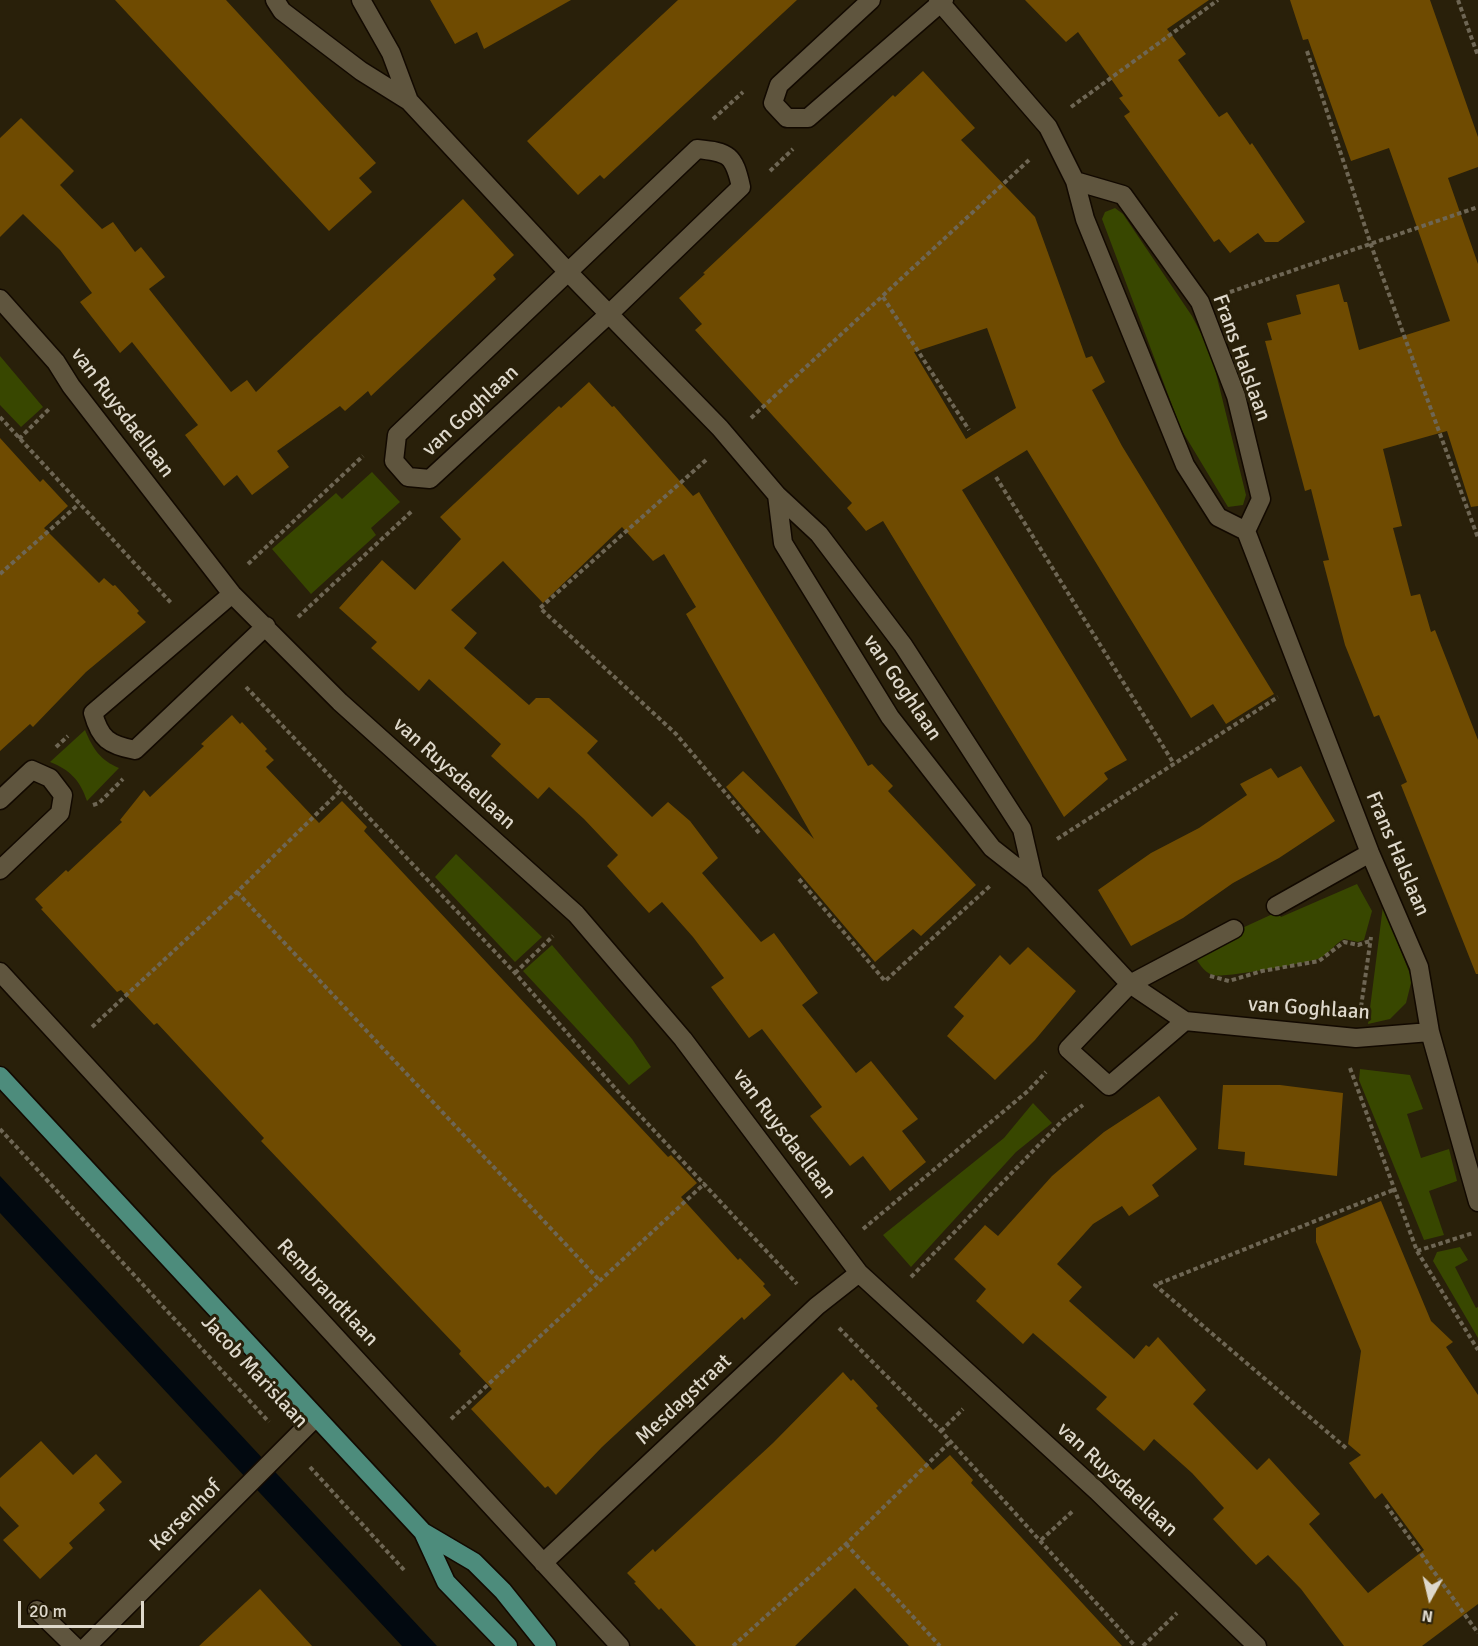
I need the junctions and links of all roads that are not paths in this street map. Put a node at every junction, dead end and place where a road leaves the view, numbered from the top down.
1 (275, 0) edge
2 (361, 0) edge
3 (871, 0) edge
4 (941, 1) edge
5 (409, 101) junction
6 (1075, 181) junction
7 (567, 271) junction
8 (0, 299) edge
9 (609, 314) junction
10 (777, 495) junction
11 (1246, 531) junction
12 (229, 590) junction
13 (266, 626) junction
14 (0, 800) edge
15 (1370, 853) junction
16 (1021, 861) junction
17 (0, 870) edge
18 (1276, 906) dead end
19 (1234, 929) dead end
20 (0, 972) edge
21 (1130, 984) junction
22 (1185, 1021) junction
23 (1430, 1032) junction
24 (0, 1076) edge
25 (1478, 1202) edge
26 (859, 1273) junction
27 (316, 1417) junction
28 (423, 1532) junction
29 (543, 1563) junction
30 (37, 1610) dead end
31 (74, 1646) edge
32 (87, 1646) edge
33 (508, 1646) edge
34 (547, 1646) edge
35 (620, 1646) edge
36 (1257, 1646) edge

1 - 5 street, van Goghlaan
2 - 5 street, van Goghlaan
3 - 4 street
4 - 6 street
5 - 7 street, van Goghlaan
6 - 11 street
6 - 11 street, Frans Halslaan
7 - 9 street, van Goghlaan
7 - 9 street, van Goghlaan
7 - 9 street, van Goghlaan
8 - 12 street, van Ruysdaellaan
9 - 10 street, van Goghlaan
10 - 16 street, van Goghlaan
10 - 16 street, van Goghlaan
11 - 15 street, Frans Halslaan
12 - 13 street, van Ruysdaellaan
12 - 13 street
13 - 26 street, van Ruysdaellaan
14 - 17 street
15 - 18 street
15 - 23 street, Frans Halslaan
16 - 21 street, van Goghlaan
19 - 21 street
20 - 29 street, Rembrandtlaan
21 - 22 street, van Goghlaan
21 - 22 street
22 - 23 street, van Goghlaan
23 - 25 street, Frans Halslaan
24 - 27 main road, Jacob Marislaan
26 - 29 street, Mesdagstraat
26 - 36 street, van Ruysdaellaan
27 - 28 main road, Jacob Marislaan
27 - 32 street, Kersenhof
28 - 33 main road, Jacob Marislaan
28 - 34 main road, Jacob Marislaan
29 - 35 street, Rembrandtlaan
30 - 31 street

